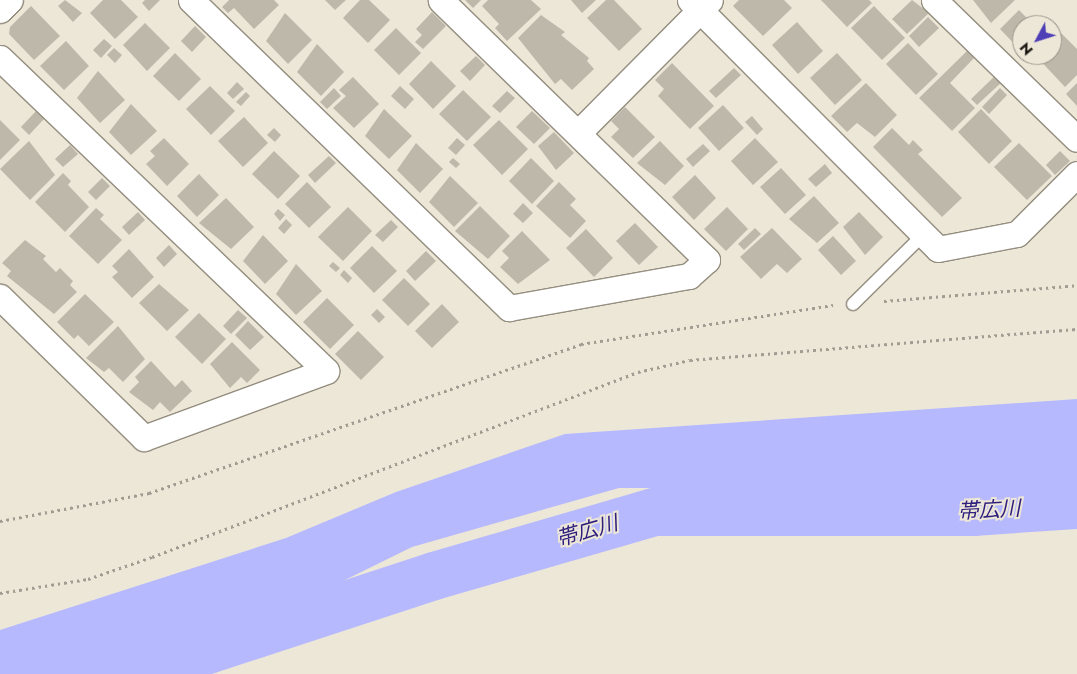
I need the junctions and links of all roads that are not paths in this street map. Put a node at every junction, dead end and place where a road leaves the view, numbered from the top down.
1 (10, 0) edge
2 (191, 0) edge
3 (441, 0) edge
4 (934, 0) edge
5 (700, 3) edge
6 (0, 10) edge
7 (0, 58) edge
8 (578, 133) junction
9 (1077, 139) edge
10 (1077, 174) edge
11 (924, 234) junction
12 (0, 297) edge
13 (853, 304) road end

1 - 6 street
2 - 8 street
3 - 8 street
4 - 9 street
5 - 8 street
5 - 11 street
7 - 12 street
10 - 11 street
11 - 13 lane

